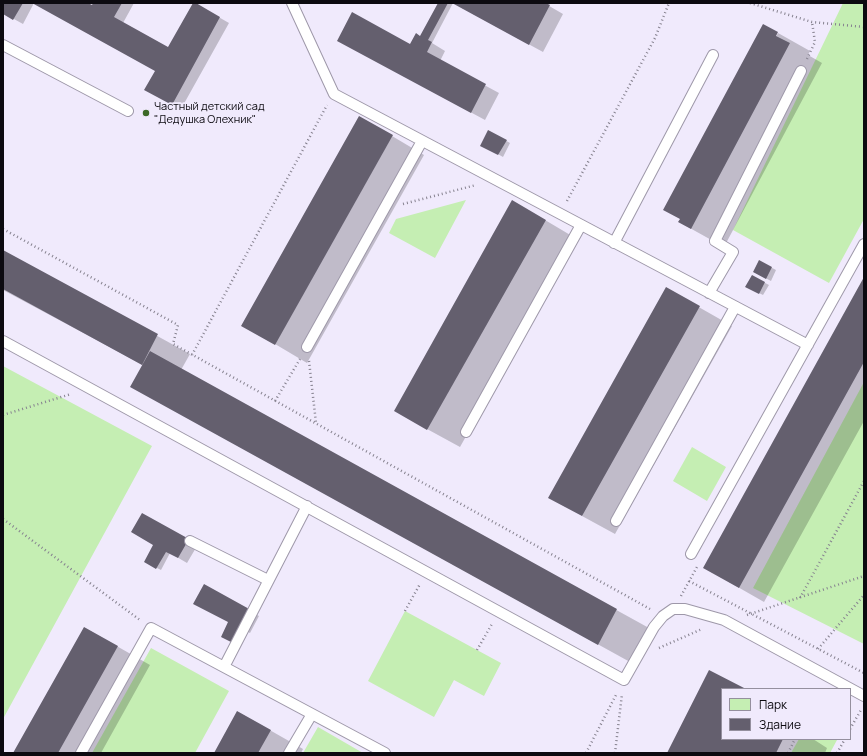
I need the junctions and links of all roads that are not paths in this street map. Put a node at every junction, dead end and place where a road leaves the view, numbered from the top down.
1 (292, 3) edge
2 (3, 45) edge
3 (712, 55) dead end
4 (802, 71) road end
5 (128, 111) dead end
6 (422, 141) junction
7 (581, 225) junction
8 (614, 243) junction
9 (864, 244) edge
10 (709, 293) junction
11 (735, 307) junction
12 (3, 341) edge
13 (808, 345) junction
14 (307, 347) road end
15 (466, 432) dead end
16 (307, 506) junction
17 (616, 521) dead end
18 (190, 541) dead end
19 (691, 554) dead end
20 (268, 580) junction
21 (224, 667) junction
22 (849, 688) edge
23 (851, 689) edge
24 (864, 696) edge
25 (312, 714) junction
26 (81, 753) edge
27 (289, 753) edge
28 (385, 753) edge

1 - 6 lane
2 - 5 lane
3 - 8 lane
4 - 10 lane
6 - 7 lane
6 - 14 lane
7 - 8 lane
7 - 15 lane
8 - 10 lane
9 - 13 lane
10 - 11 lane
11 - 13 lane
11 - 17 lane
12 - 16 lane
13 - 19 lane
16 - 20 lane
16 - 22 lane
18 - 20 lane
20 - 21 lane
21 - 25 lane
21 - 26 lane
23 - 24 lane
25 - 27 lane
25 - 28 lane

